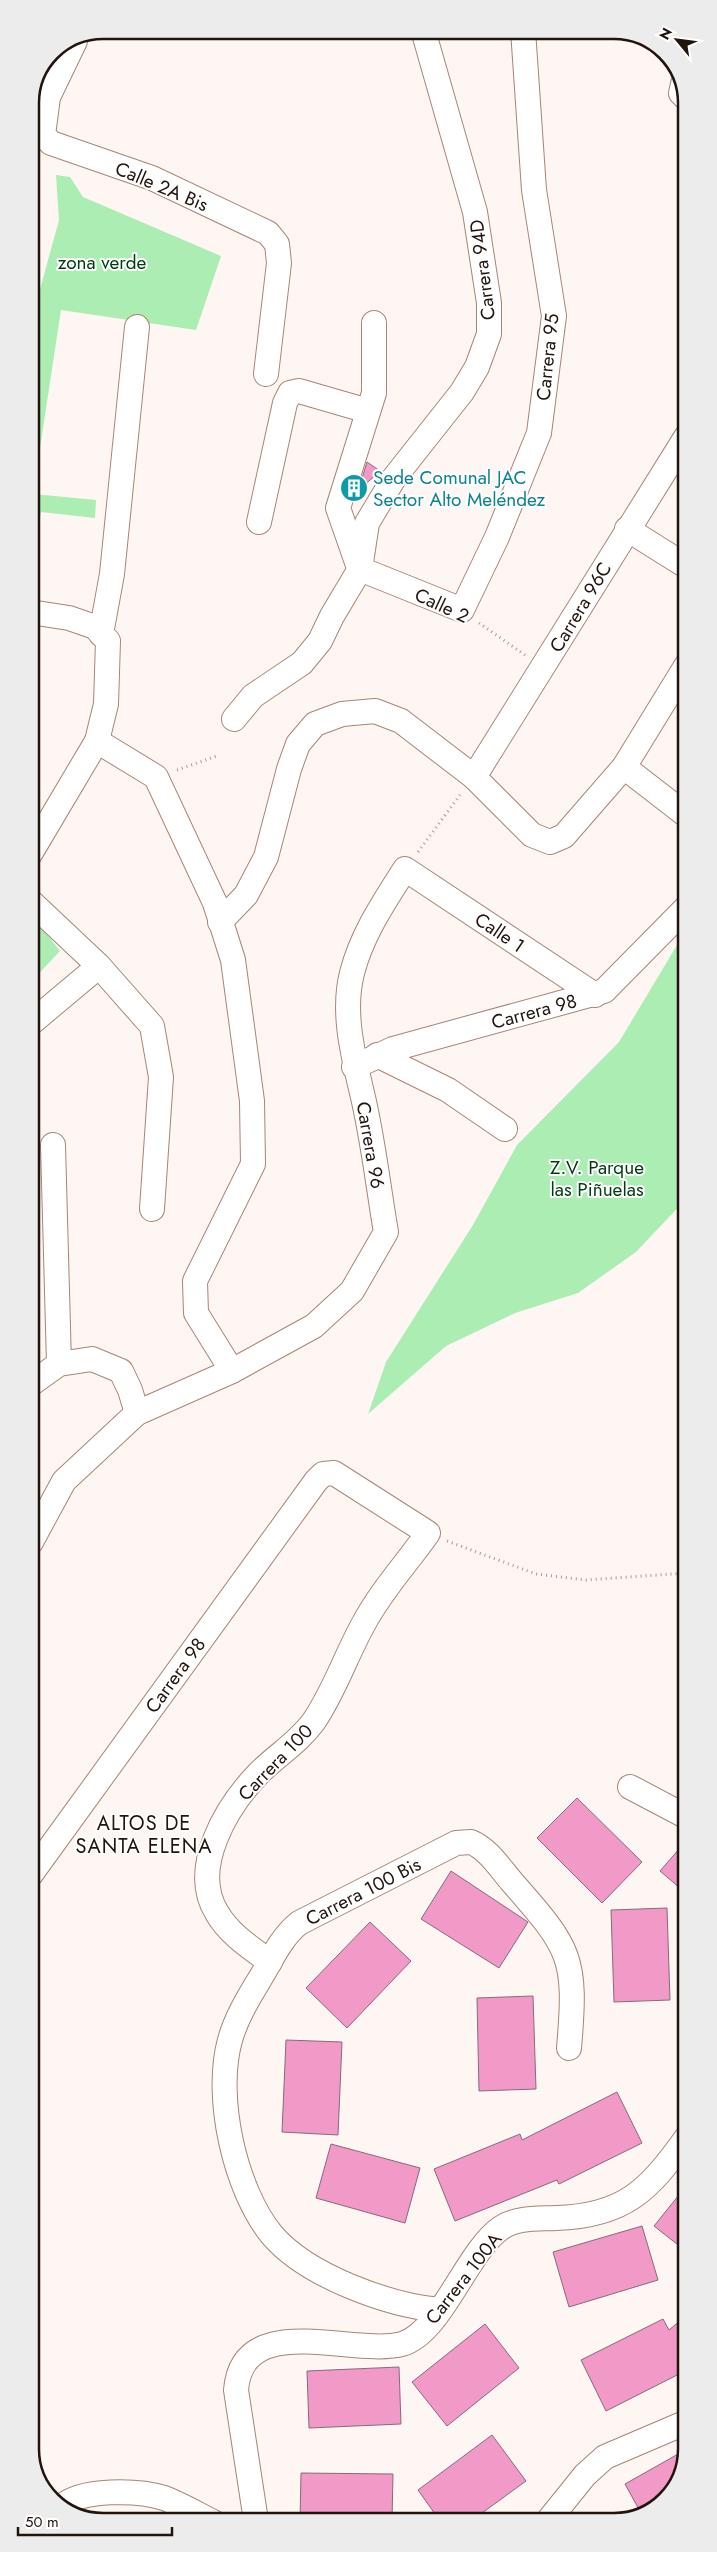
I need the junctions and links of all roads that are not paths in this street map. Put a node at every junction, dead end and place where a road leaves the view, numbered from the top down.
1 (426, 39) edge
2 (524, 39) edge
3 (72, 47) edge
4 (374, 323) dead end
5 (136, 327) dead end
6 (266, 374) dead end
7 (368, 411) junction
8 (678, 449) edge
9 (259, 522) dead end
10 (627, 529) junction
11 (678, 561) edge
12 (360, 569) junction
13 (462, 610) joint
14 (39, 613) edge
15 (98, 630) junction
16 (678, 677) edge
17 (234, 719) dead end
18 (96, 740) junction
19 (624, 767) junction
20 (474, 777) junction
21 (678, 808) edge
22 (39, 838) edge
23 (406, 868) joint
24 (39, 909) edge
25 (678, 916) edge
26 (220, 922) junction
27 (99, 966) junction
28 (595, 995) junction
29 (39, 1016) edge
30 (377, 1055) junction
31 (354, 1068) junction
32 (505, 1129) dead end
33 (53, 1145) dead end
34 (152, 1209) dead end
35 (59, 1364) junction
36 (232, 1371) junction
37 (39, 1378) edge
38 (137, 1413) junction
39 (39, 1527) edge
40 (428, 1534) joint
41 (630, 1787) dead end
42 (678, 1812) edge
43 (39, 1863) edge
44 (270, 1962) junction
45 (569, 2048) dead end
46 (678, 2148) edge
47 (439, 2310) junction
48 (678, 2426) edge
49 (69, 2503) edge
50 (194, 2513) edge
51 (255, 2513) edge
52 (554, 2513) edge

1 - 12 street, Carrera 94D
2 - 13 street, Carrera 95
3 - 6 street, Calle 2A Bis
4 - 7 street
5 - 15 street
7 - 9 street
7 - 12 street
8 - 10 street, Carrera 96C
10 - 11 street
10 - 20 street, Carrera 96C
12 - 13 street, Calle 2
12 - 17 street
14 - 15 street
15 - 18 street
16 - 19 street
18 - 22 street
18 - 26 street
19 - 20 street
19 - 21 street
20 - 26 street
23 - 28 street, Calle 1
23 - 31 street, Carrera 96
24 - 27 street
25 - 28 street, Carrera 98
26 - 36 street
27 - 29 street
27 - 34 street
28 - 30 street, Carrera 98
30 - 31 street, Carrera 98
30 - 32 street
31 - 36 street, Carrera 96
33 - 35 street
35 - 37 street
35 - 38 street
36 - 38 street, Carrera 96
38 - 39 street, Carrera 96
40 - 43 street, Carrera 98
40 - 44 street, Carrera 100
41 - 42 street
44 - 45 street, Carrera 100 Bis
44 - 47 street, Carrera 100 Bis
46 - 47 street, Carrera 100A
47 - 51 street, Carrera 100A
48 - 52 street
49 - 50 street

